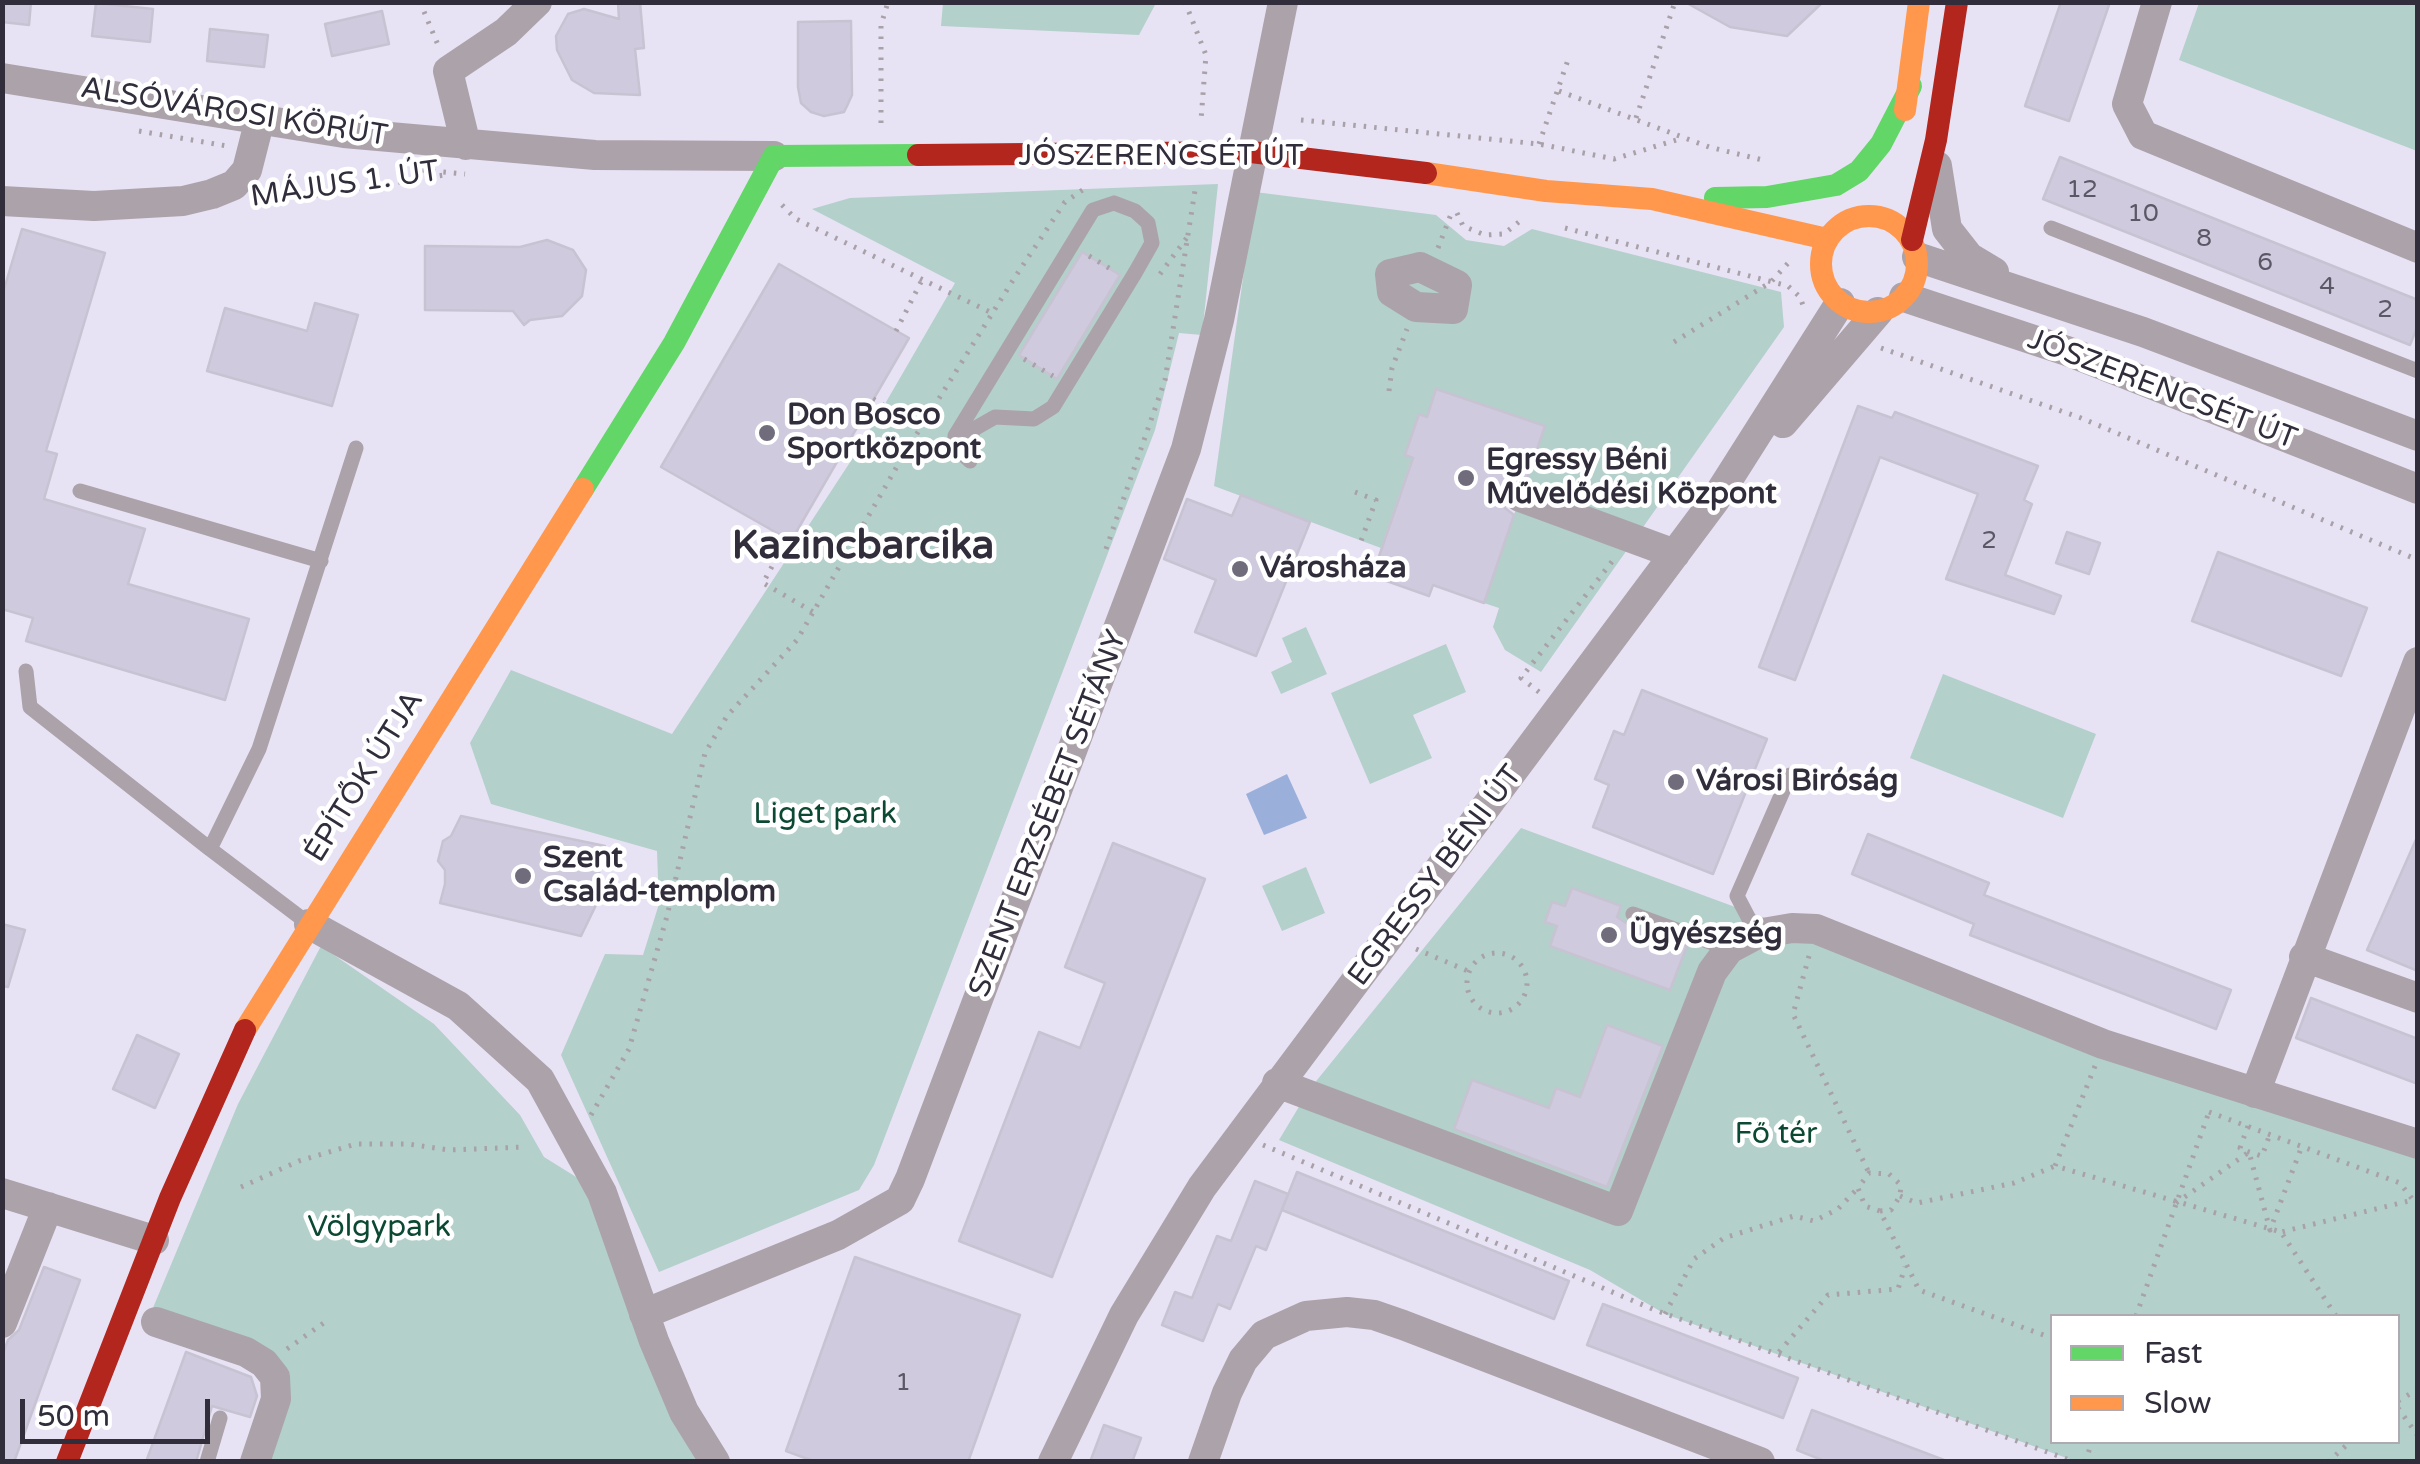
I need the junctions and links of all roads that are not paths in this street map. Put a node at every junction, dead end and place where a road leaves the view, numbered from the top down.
1 (537, 2) edge
2 (1283, 2) edge
3 (1919, 2) edge
4 (1957, 2) edge
5 (2157, 2) edge
6 (2, 78) edge
7 (1911, 86) junction
8 (260, 120) junction
9 (1936, 140) junction
10 (466, 145) junction
11 (1252, 152) junction
12 (774, 156) junction
13 (1890, 168) dead end
14 (1546, 192) junction
15 (1652, 199) junction
16 (2, 200) edge
17 (2052, 228) dead end
18 (1827, 240) junction
19 (1914, 248) junction
20 (2418, 248) edge
21 (1761, 249) dead end
22 (1790, 262) dead end
23 (1822, 277) junction
24 (2031, 294) junction
25 (1840, 303) junction
26 (1891, 304) junction
27 (1416, 307) joint
28 (1840, 337) junction
29 (2418, 371) edge
30 (2418, 436) edge
31 (356, 448) dead end
32 (970, 461) joint
33 (2418, 488) edge
34 (80, 492) dead end
35 (1520, 498) dead end
36 (1675, 554) junction
37 (321, 561) junction
38 (2418, 662) edge
39 (26, 670) dead end
40 (1790, 775) dead end
41 (210, 850) junction
42 (1633, 914) dead end
43 (309, 924) junction
44 (1757, 934) junction
45 (1729, 950) junction
46 (2304, 957) junction
47 (2418, 998) edge
48 (1277, 1084) junction
49 (2255, 1093) junction
50 (2418, 1144) edge
51 (2, 1193) edge
52 (48, 1207) junction
53 (154, 1240) junction
54 (644, 1314) junction
55 (156, 1322) dead end
56 (2, 1323) edge
57 (220, 1418) dead end
58 (710, 1459) edge
59 (68, 1462) edge
60 (207, 1462) edge
61 (255, 1462) edge
62 (1054, 1462) edge
63 (1202, 1462) edge
64 (1760, 1462) edge

1 - 10 street
2 - 11 street, SZENT ERZSÉBET SÉTÁNY
3 - 7 street
4 - 9 street
5 - 20 street
6 - 8 street, ALSÓVÁROSI KÖRÚT
7 - 13 street
7 - 15 street
8 - 10 street, ALSÓVÁROSI KÖRÚT
8 - 16 street, MÁJUS 1. ÚT
9 - 19 street
9 - 24 street
10 - 12 street, ALSÓVÁROSI KÖRÚT
11 - 12 street, JÓSZERENCSÉT ÚT
11 - 14 street, JÓSZERENCSÉT ÚT
11 - 54 street, SZENT ERZSÉBET SÉTÁNY
12 - 43 street, ÉPÍTŐK ÚTJA
14 - 15 street, JÓSZERENCSÉT ÚT
14 - 21 street, JÓSZERENCSÉT ÚT
15 - 18 street, JÓSZERENCSÉT ÚT
17 - 29 lane
18 - 19 street
18 - 23 street
19 - 24 street, JÓSZERENCSÉT ÚT
19 - 26 street
22 - 23 street
23 - 25 street
24 - 30 street, JÓSZERENCSÉT ÚT
25 - 26 street
25 - 28 street, EGRESSY BÉNI ÚT
26 - 28 street
26 - 33 street, JÓSZERENCSÉT ÚT
27 - 27 street
28 - 36 street, EGRESSY BÉNI ÚT
31 - 37 lane
32 - 32 lane
34 - 37 lane
35 - 36 street
36 - 48 street, EGRESSY BÉNI ÚT
37 - 41 lane
38 - 46 street
39 - 41 lane
40 - 44 lane
41 - 43 lane
42 - 45 lane
43 - 53 street, ÉPÍTŐK ÚTJA
43 - 54 street
44 - 45 street
44 - 49 street
45 - 48 street
46 - 47 street
46 - 49 street
48 - 62 street, EGRESSY BÉNI ÚT
49 - 50 street
51 - 52 street
52 - 53 street
52 - 56 street
53 - 59 street, ÉPÍTŐK ÚTJA
54 - 58 street
55 - 61 street
57 - 60 lane
63 - 64 street

